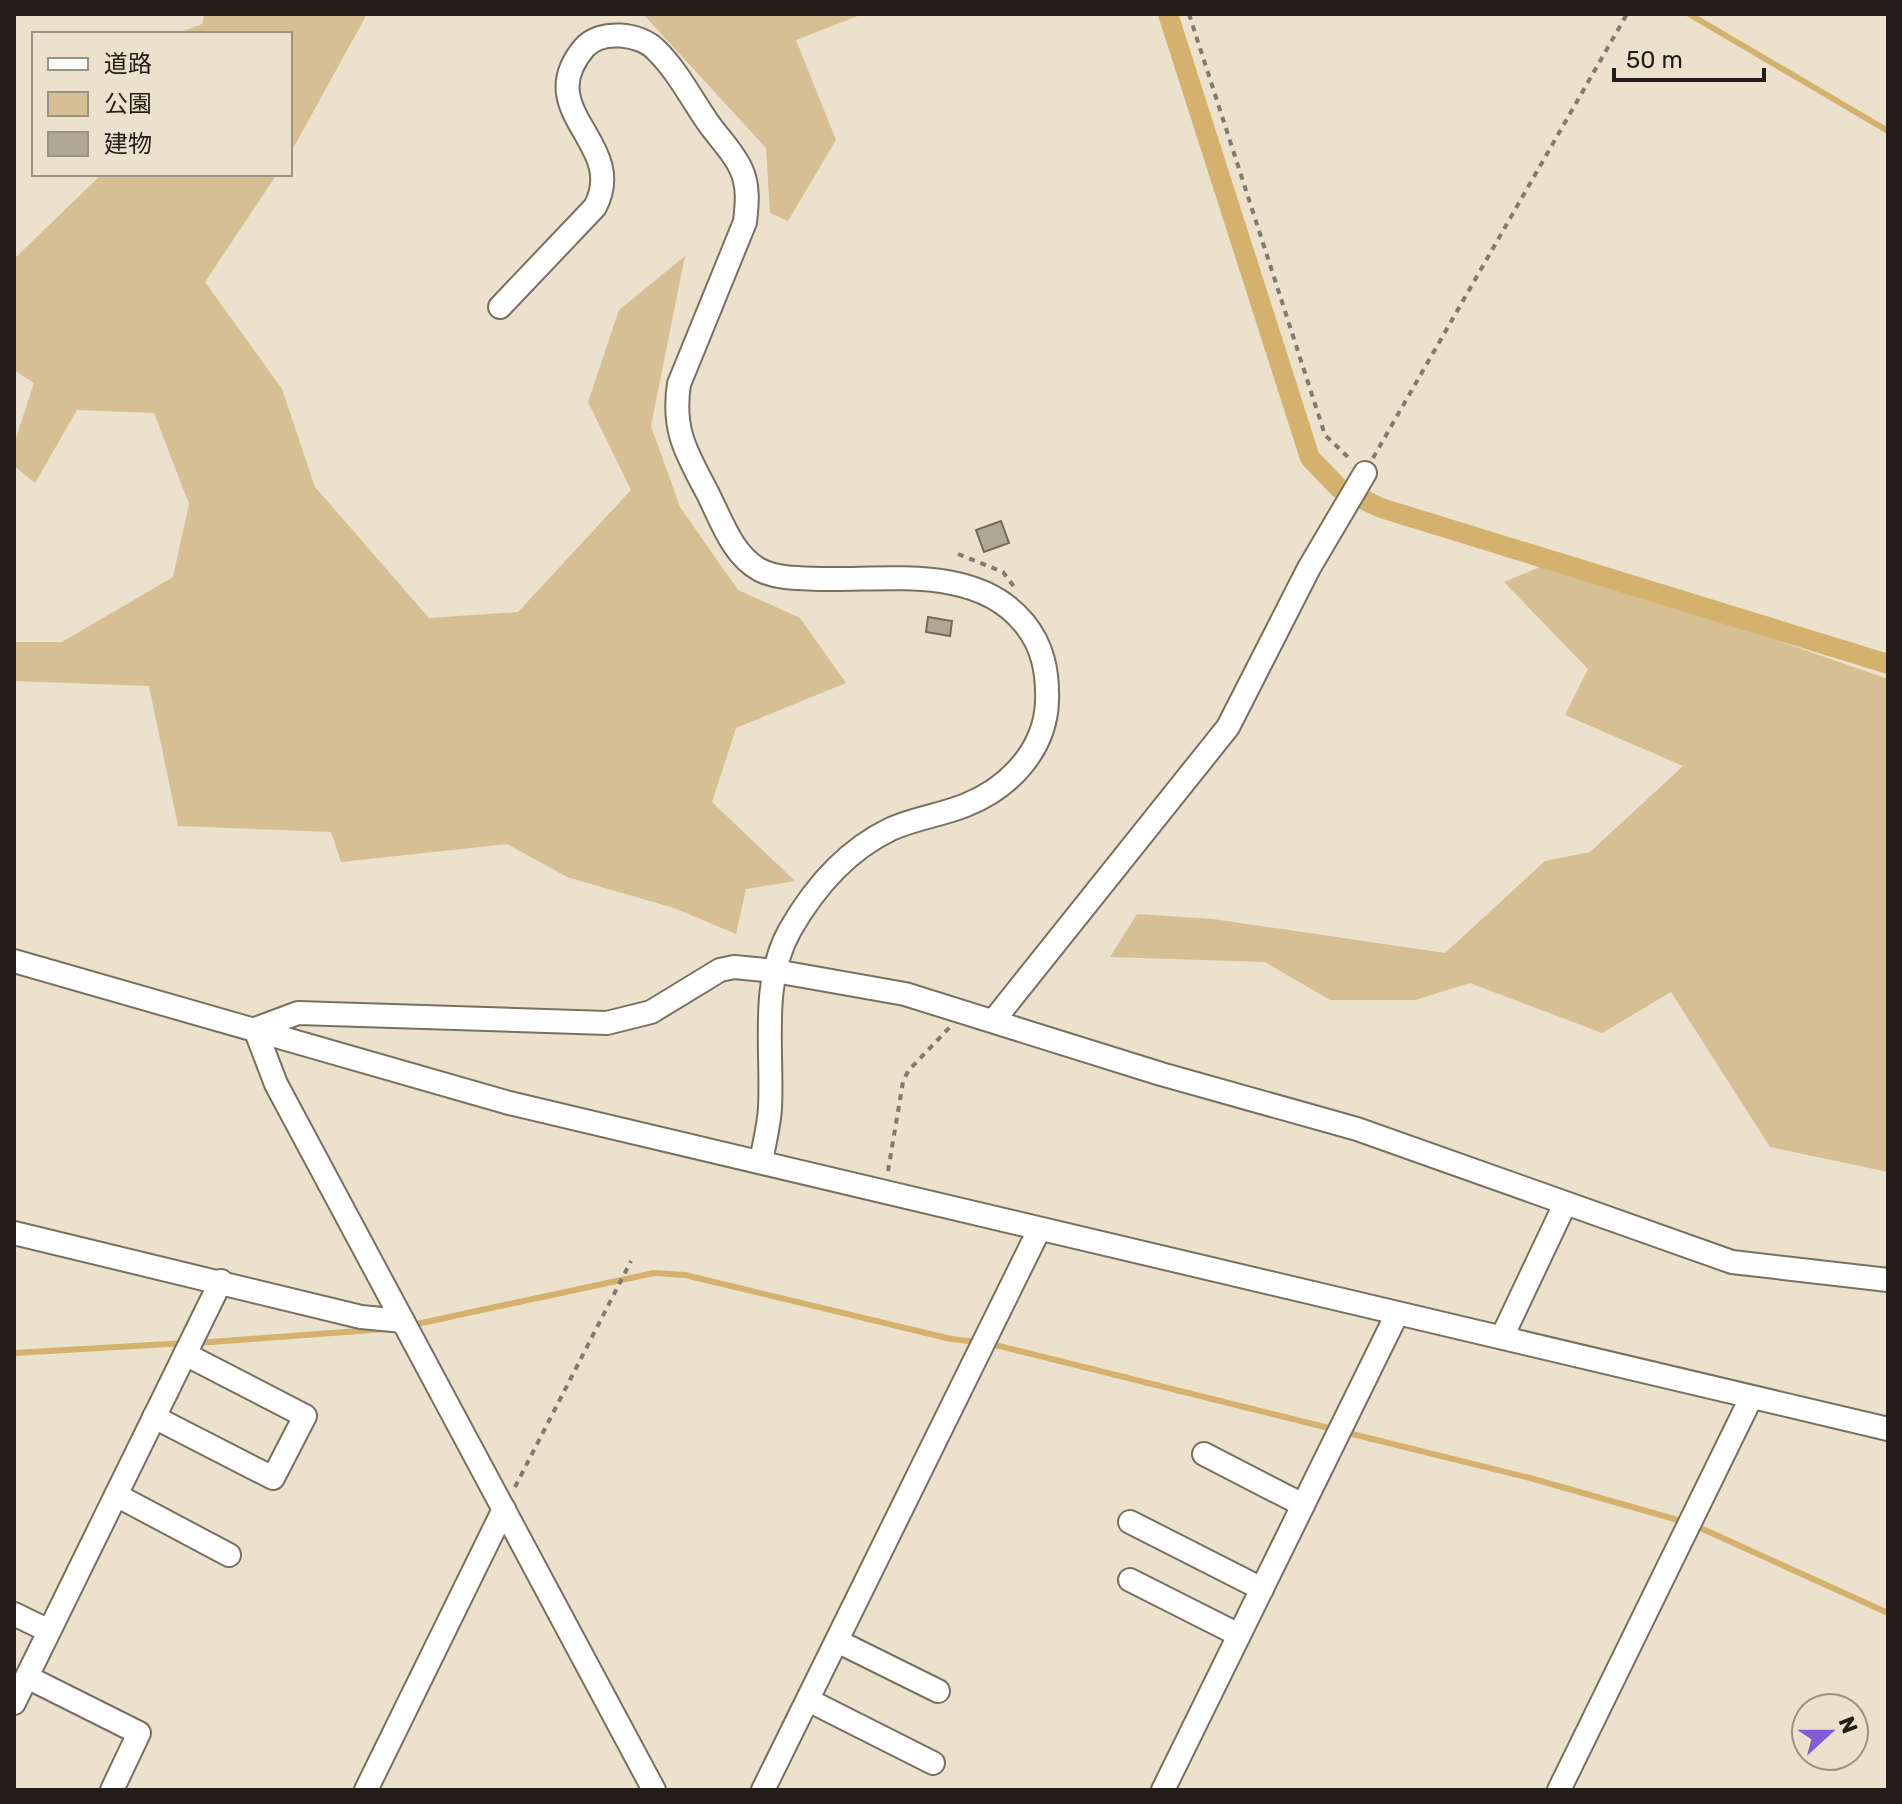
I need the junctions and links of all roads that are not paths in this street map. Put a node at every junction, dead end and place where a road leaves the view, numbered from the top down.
1 (500, 307) dead end
2 (1365, 473) road end
3 (14, 961) edge
4 (775, 971) junction
5 (994, 1020) junction
6 (255, 1029) junction
7 (761, 1162) junction
8 (1565, 1204) junction
9 (1039, 1230) junction
10 (14, 1233) edge
11 (1888, 1280) edge
12 (221, 1281) junction
13 (1397, 1314) junction
14 (403, 1321) junction
15 (1502, 1337) junction
16 (185, 1354) junction
17 (1751, 1398) junction
18 (154, 1417) junction
19 (1888, 1429) edge
20 (1204, 1454) dead end
21 (116, 1495) junction
22 (1303, 1505) junction
23 (504, 1509) junction
24 (1130, 1522) dead end
25 (229, 1555) dead end
26 (1130, 1580) dead end
27 (1262, 1589) junction
28 (14, 1614) edge
29 (49, 1631) junction
30 (1239, 1635) junction
31 (837, 1641) junction
32 (27, 1677) junction
33 (938, 1691) dead end
34 (808, 1700) junction
35 (14, 1703) edge
36 (933, 1763) dead end
37 (112, 1790) edge
38 (366, 1790) edge
39 (654, 1790) edge
40 (763, 1790) edge
41 (1163, 1790) edge
42 (1559, 1790) edge

1 - 4 street
2 - 5 street
3 - 6 street
4 - 5 street
4 - 6 street
4 - 7 street
5 - 8 street
6 - 7 street
6 - 14 street
7 - 9 street
8 - 11 street
8 - 15 street
9 - 13 street
9 - 31 street
10 - 12 street
12 - 14 street
12 - 16 street
13 - 15 street
13 - 22 street
14 - 23 street
15 - 17 street
16 - 18 street
16 - 18 street
17 - 19 street
17 - 42 street
18 - 21 street
20 - 22 street
21 - 25 street
21 - 29 street
22 - 27 street
23 - 38 street
23 - 39 street
24 - 27 street
26 - 30 street
27 - 30 street
28 - 29 street
29 - 32 street
30 - 41 street
31 - 33 street
31 - 34 street
32 - 35 street
32 - 37 street
34 - 36 street
34 - 40 street

